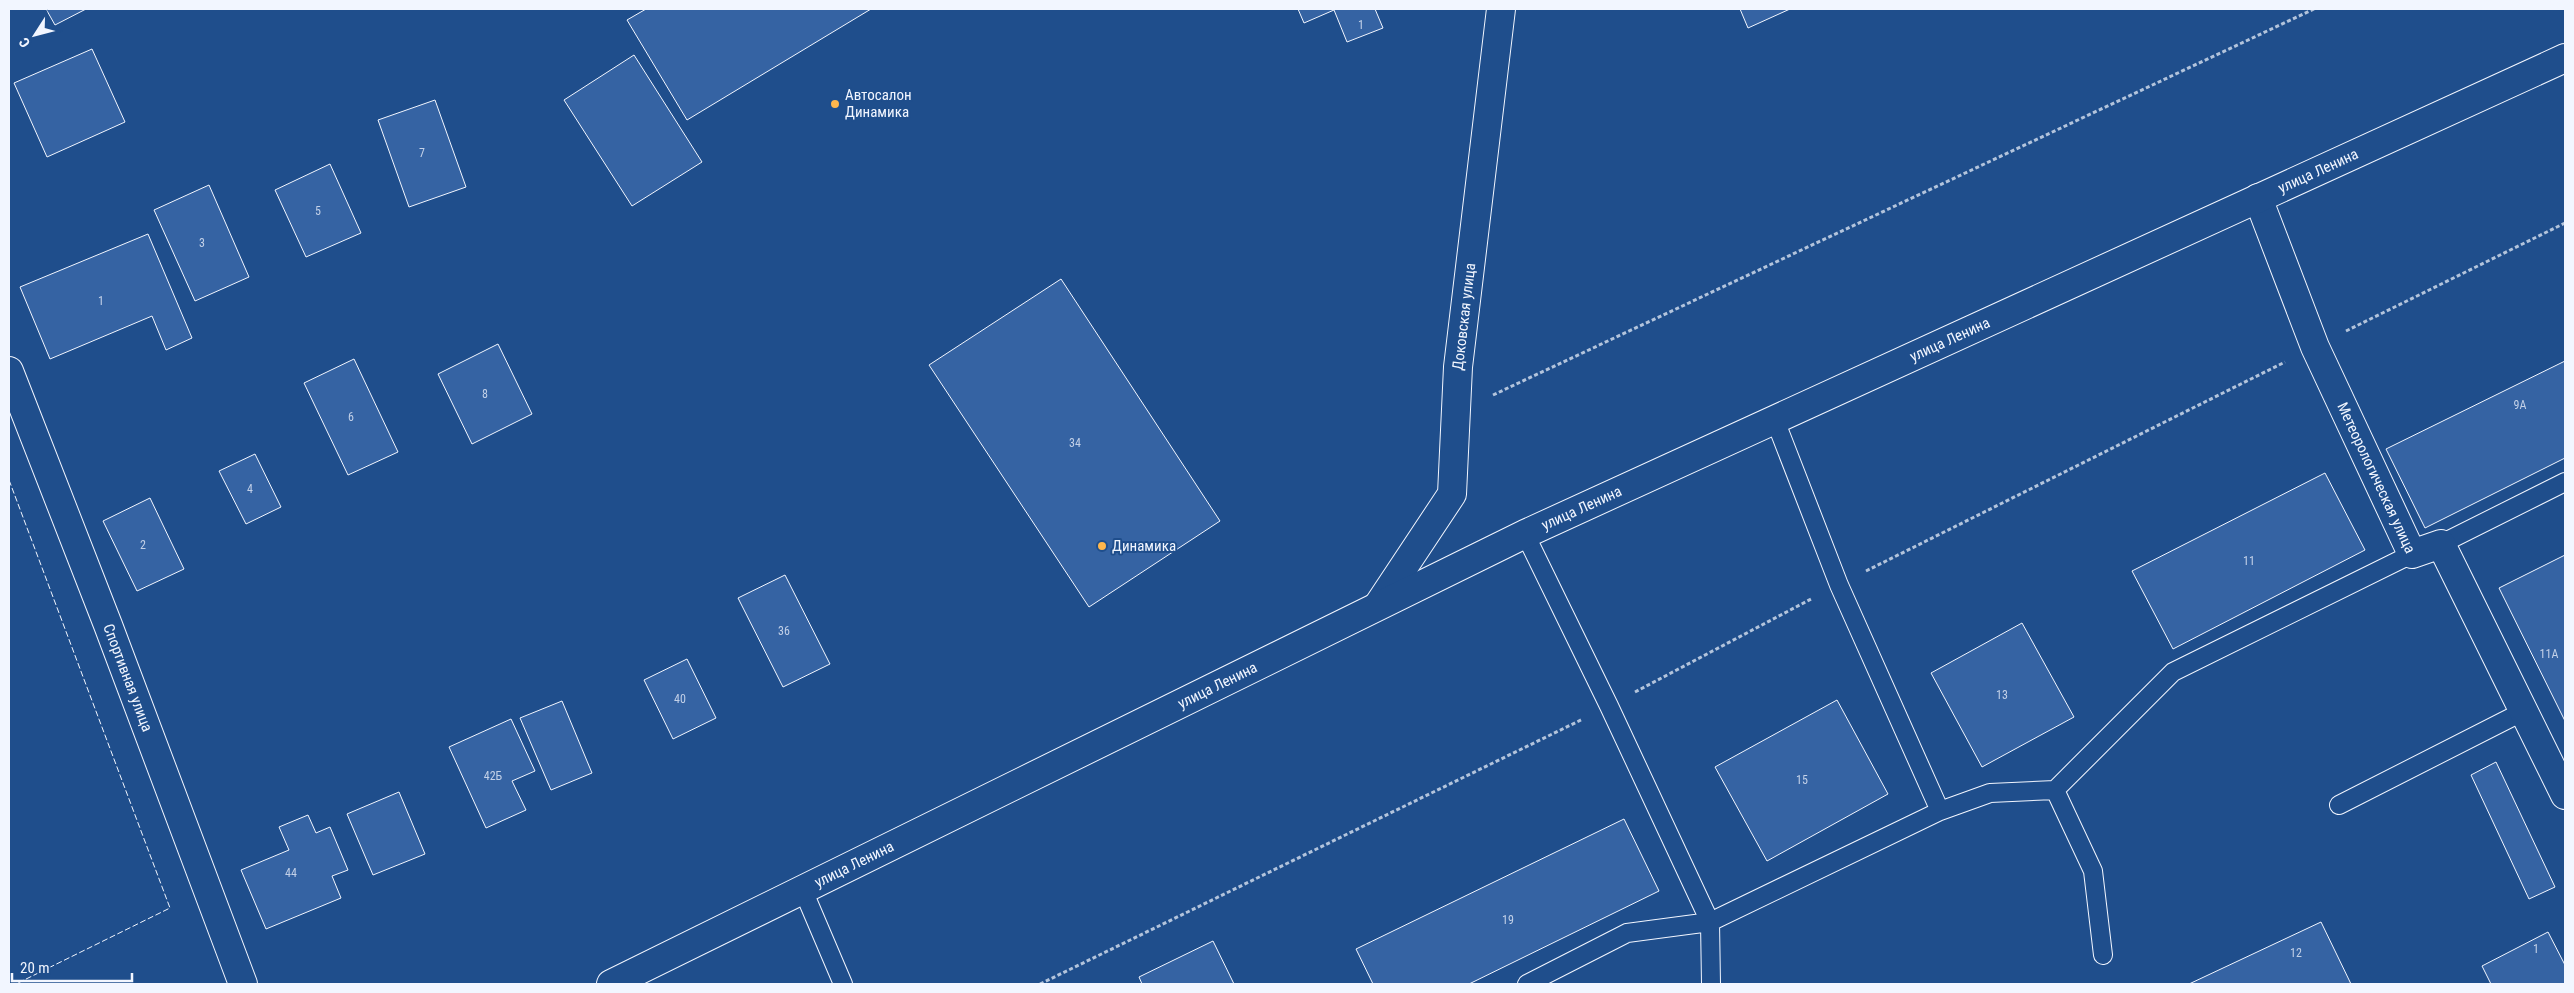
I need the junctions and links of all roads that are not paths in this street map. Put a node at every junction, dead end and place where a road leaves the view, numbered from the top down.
1 (1501, 9) edge
2 (2565, 58) edge
3 (2258, 198) junction
4 (9, 371) edge
5 (1775, 420) junction
6 (2565, 482) edge
7 (1524, 534) junction
8 (2441, 544) junction
9 (2412, 554) junction
10 (1379, 604) junction
11 (2524, 711) junction
12 (2055, 790) junction
13 (2565, 795) edge
14 (2339, 805) dead end
15 (1940, 812) junction
16 (803, 890) junction
17 (1710, 922) junction
18 (2103, 955) dead end
19 (244, 984) edge
20 (611, 984) edge
21 (843, 984) edge
22 (1527, 984) edge
23 (1711, 984) edge

1 - 10 main road, Доковская улица
2 - 3 main road, улица Ленина
3 - 5 main road, улица Ленина
3 - 9 main road, Метеорологическая улица
4 - 19 main road, Спортивная улица
5 - 7 main road, улица Ленина
5 - 15 lane
6 - 8 lane
7 - 10 main road, улица Ленина
7 - 17 lane
8 - 9 main road, Метеорологическая улица
8 - 11 main road, Метеорологическая улица
9 - 12 lane
10 - 16 main road, улица Ленина
11 - 13 main road, Метеорологическая улица
11 - 14 lane
12 - 15 lane
12 - 18 lane
15 - 17 lane
16 - 20 main road, улица Ленина
16 - 21 lane
17 - 22 lane
17 - 23 lane

